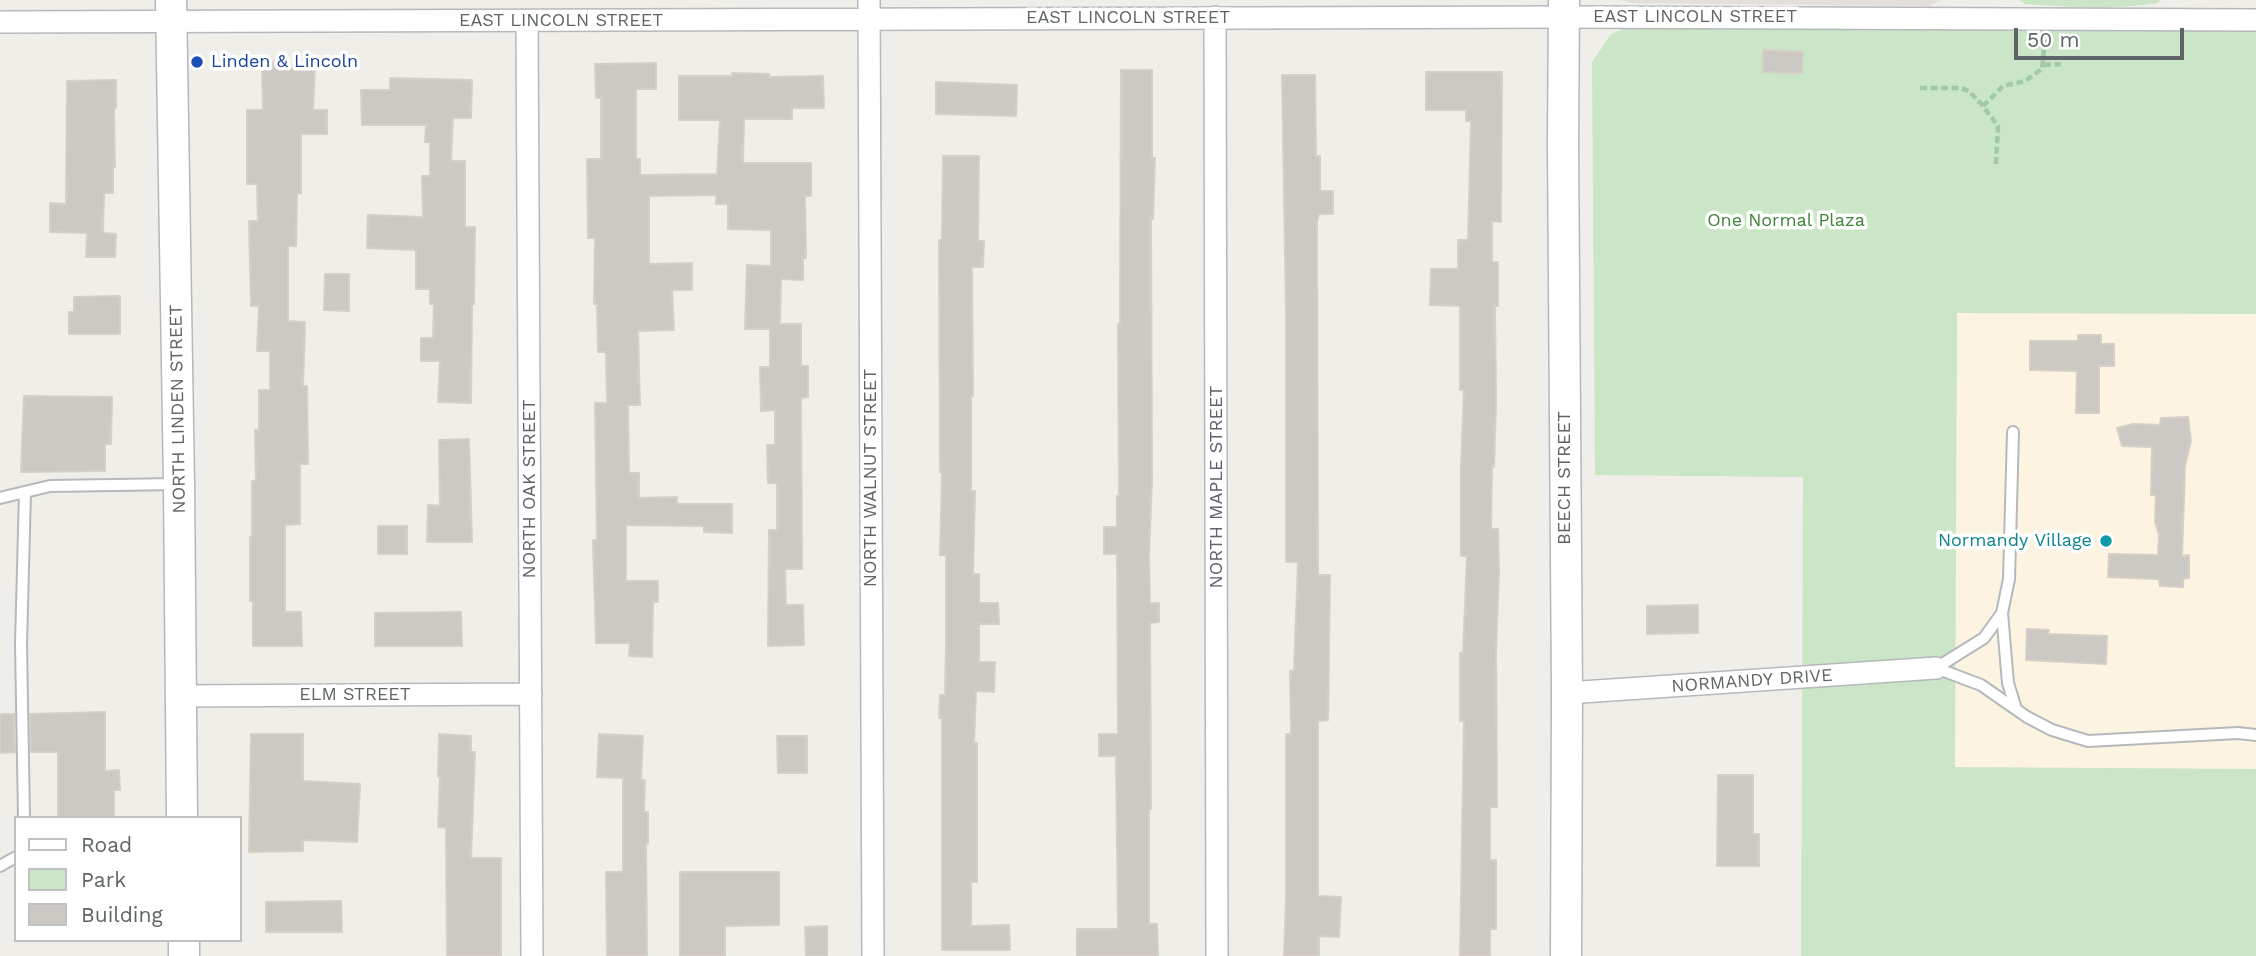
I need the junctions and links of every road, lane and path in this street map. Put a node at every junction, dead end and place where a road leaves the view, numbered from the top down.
1 (1564, 8) edge
2 (1984, 9) edge
3 (869, 10) edge
4 (2184, 10) edge
5 (171, 11) edge
6 (1215, 17) junction
7 (2045, 18) junction
8 (2256, 20) edge
9 (527, 21) junction
10 (0, 22) edge
11 (2061, 64) dead end
12 (2044, 65) junction
13 (1920, 88) dead end
14 (1983, 106) junction
15 (1996, 164) dead end
16 (2013, 432) dead end
17 (179, 484) junction
18 (25, 492) junction
19 (0, 498) edge
20 (2002, 613) junction
21 (1936, 668) junction
22 (531, 694) junction
23 (1567, 694) junction
24 (180, 696) junction
25 (2016, 709) junction
26 (2256, 735) edge
27 (24, 816) edge
28 (182, 816) edge
29 (532, 956) edge
30 (873, 956) edge
31 (1217, 956) edge
32 (1566, 956) edge

1 - 2 street, EAST LINCOLN STREET
1 - 6 street, EAST LINCOLN STREET
1 - 23 main road, BEECH STREET
2 - 7 street, EAST LINCOLN STREET
3 - 6 street, EAST LINCOLN STREET
3 - 9 street, EAST LINCOLN STREET
3 - 30 street, NORTH WALNUT STREET
4 - 7 street, EAST LINCOLN STREET
4 - 8 street, EAST LINCOLN STREET
5 - 9 street, EAST LINCOLN STREET
5 - 10 street, EAST LINCOLN STREET
5 - 17 main road, NORTH LINDEN STREET
6 - 31 street, NORTH MAPLE STREET
7 - 12 path
9 - 22 street, NORTH OAK STREET
11 - 12 path
12 - 14 path
13 - 14 path
14 - 15 path
16 - 20 lane
17 - 18 lane
17 - 24 main road, NORTH LINDEN STREET
18 - 19 lane
18 - 27 lane
20 - 21 lane
20 - 25 lane
21 - 23 street, NORMANDY DRIVE
21 - 25 lane
22 - 24 street, ELM STREET
22 - 29 street, NORTH OAK STREET
23 - 32 main road, BEECH STREET
24 - 28 main road, NORTH LINDEN STREET
25 - 26 lane

